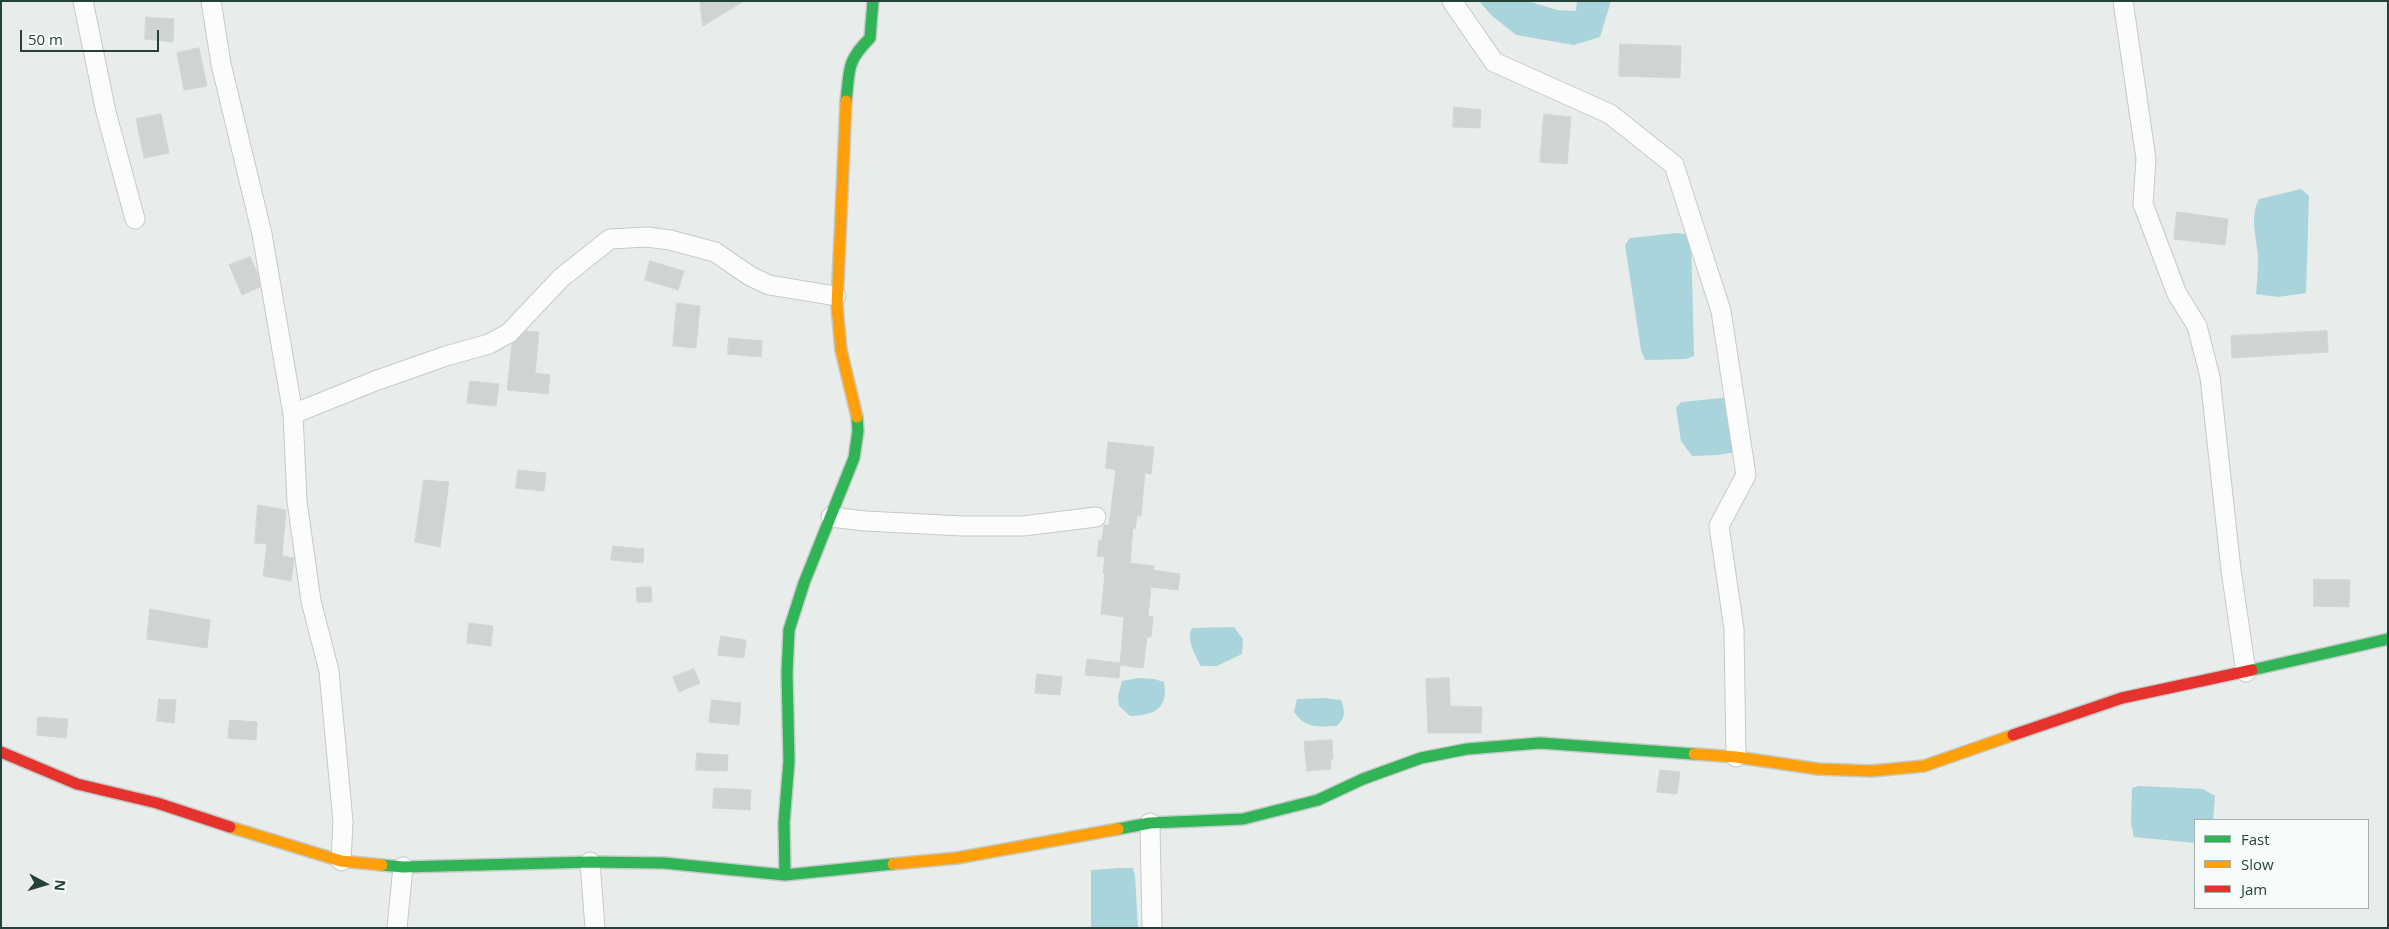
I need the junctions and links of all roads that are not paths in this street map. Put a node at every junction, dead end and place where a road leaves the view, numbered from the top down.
1 (83, 1) edge
2 (211, 1) edge
3 (873, 1) edge
4 (1452, 1) edge
5 (2123, 1) edge
6 (135, 219) dead end
7 (836, 296) junction
8 (293, 414) junction
9 (831, 517) junction
10 (1096, 517) dead end
11 (2388, 639) edge
12 (2246, 672) junction
13 (1, 752) edge
14 (1736, 757) junction
15 (1150, 823) junction
16 (341, 862) junction
17 (590, 862) junction
18 (404, 867) junction
19 (785, 875) junction
20 (397, 928) edge
21 (595, 928) edge
22 (1152, 928) edge

1 - 6 street
2 - 8 street
3 - 7 street
4 - 14 street
5 - 12 street
7 - 8 street
7 - 9 street
8 - 16 street
9 - 10 street
9 - 19 street
11 - 12 street
12 - 14 street
13 - 16 street
14 - 15 street
15 - 19 street
15 - 22 street
16 - 18 street
17 - 18 street
17 - 19 street
17 - 21 street
18 - 20 street

